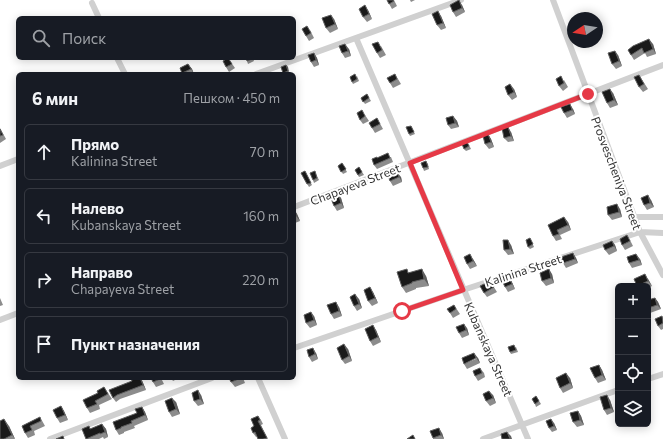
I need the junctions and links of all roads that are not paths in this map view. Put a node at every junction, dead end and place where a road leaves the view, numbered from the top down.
1 (461, 0) edge
2 (553, 0) edge
3 (92, 3) dead end
4 (98, 16) edge
5 (356, 38) junction
6 (118, 60) edge
7 (295, 60) edge
8 (296, 60) edge
9 (663, 65) edge
10 (124, 72) edge
11 (262, 72) edge
12 (588, 94) junction
13 (16, 160) edge
14 (410, 163) junction
15 (0, 166) edge
16 (296, 206) edge
17 (634, 217) junction
18 (663, 217) edge
19 (640, 232) junction
20 (663, 233) edge
21 (663, 275) edge
22 (463, 290) junction
23 (16, 314) edge
24 (0, 320) edge
25 (296, 347) edge
26 (663, 374) edge
27 (651, 378) edge
28 (207, 380) edge
29 (259, 380) edge
30 (615, 391) edge
31 (522, 424) junction
32 (50, 439) edge
33 (285, 439) edge
34 (483, 439) edge
35 (528, 439) edge

1 - 5 street
2 - 12 street, Prosvescheniya Street
3 - 4 street
5 - 8 street
5 - 14 street, Kubanskaya Street
6 - 10 street
7 - 11 street
9 - 12 street, Chapayeva Street
12 - 14 street, Chapayeva Street
12 - 17 street, Prosvescheniya Street
13 - 15 street
14 - 16 street, Chapayeva Street
14 - 22 street, Kubanskaya Street
17 - 18 street
17 - 19 street, Prosvescheniya Street
19 - 20 street, Kalinina Street
19 - 21 street, Prosvescheniya Street
19 - 22 street, Kalinina Street
22 - 25 street, Kalinina Street
22 - 31 street, Kubanskaya Street
23 - 24 street
26 - 27 street
28 - 32 street
29 - 33 street
30 - 31 street
31 - 34 street
31 - 35 street, Kubanskaya Street

